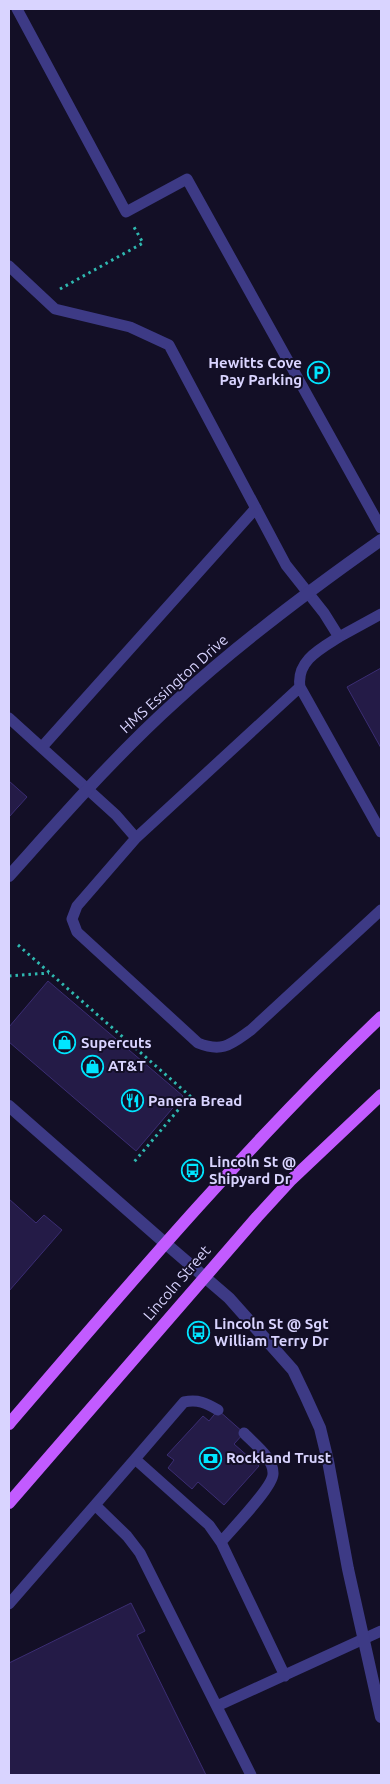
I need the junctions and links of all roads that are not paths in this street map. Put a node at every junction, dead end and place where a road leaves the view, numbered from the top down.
1 (17, 9) edge
2 (9, 266) edge
3 (256, 508) junction
4 (381, 528) edge
5 (381, 540) edge
6 (308, 593) junction
7 (381, 614) edge
8 (340, 637) junction
9 (300, 687) junction
10 (9, 718) edge
11 (42, 746) junction
12 (88, 789) junction
13 (381, 832) edge
14 (136, 838) junction
15 (9, 876) edge
16 (381, 910) edge
17 (381, 1017) edge
18 (381, 1095) edge
19 (9, 1106) edge
20 (165, 1243) junction
21 (204, 1276) junction
22 (218, 1410) dead end
23 (9, 1424) edge
24 (244, 1433) dead end
25 (134, 1459) junction
26 (9, 1503) edge
27 (95, 1505) junction
28 (221, 1542) junction
29 (9, 1604) edge
30 (381, 1631) edge
31 (365, 1640) junction
32 (285, 1676) junction
33 (217, 1706) junction
34 (381, 1717) edge
35 (251, 1775) edge

1 - 4 lane
2 - 3 lane
3 - 6 lane
3 - 11 lane
5 - 6 street, HMS Essington Drive
6 - 8 lane
6 - 12 street, HMS Essington Drive
7 - 8 lane
8 - 9 lane
9 - 13 lane
9 - 14 lane
10 - 11 lane
11 - 12 lane
12 - 14 lane
12 - 15 street, HMS Essington Drive
14 - 16 lane
17 - 20 main road
18 - 21 main road, Lincoln Street
19 - 20 street
20 - 21 street
20 - 23 main road
21 - 26 main road, Lincoln Street
21 - 31 street
22 - 25 lane
24 - 28 lane
25 - 27 lane
25 - 28 lane
27 - 29 lane
27 - 33 lane
28 - 32 lane
30 - 31 lane
31 - 32 lane
31 - 34 street
32 - 33 lane
33 - 35 lane

